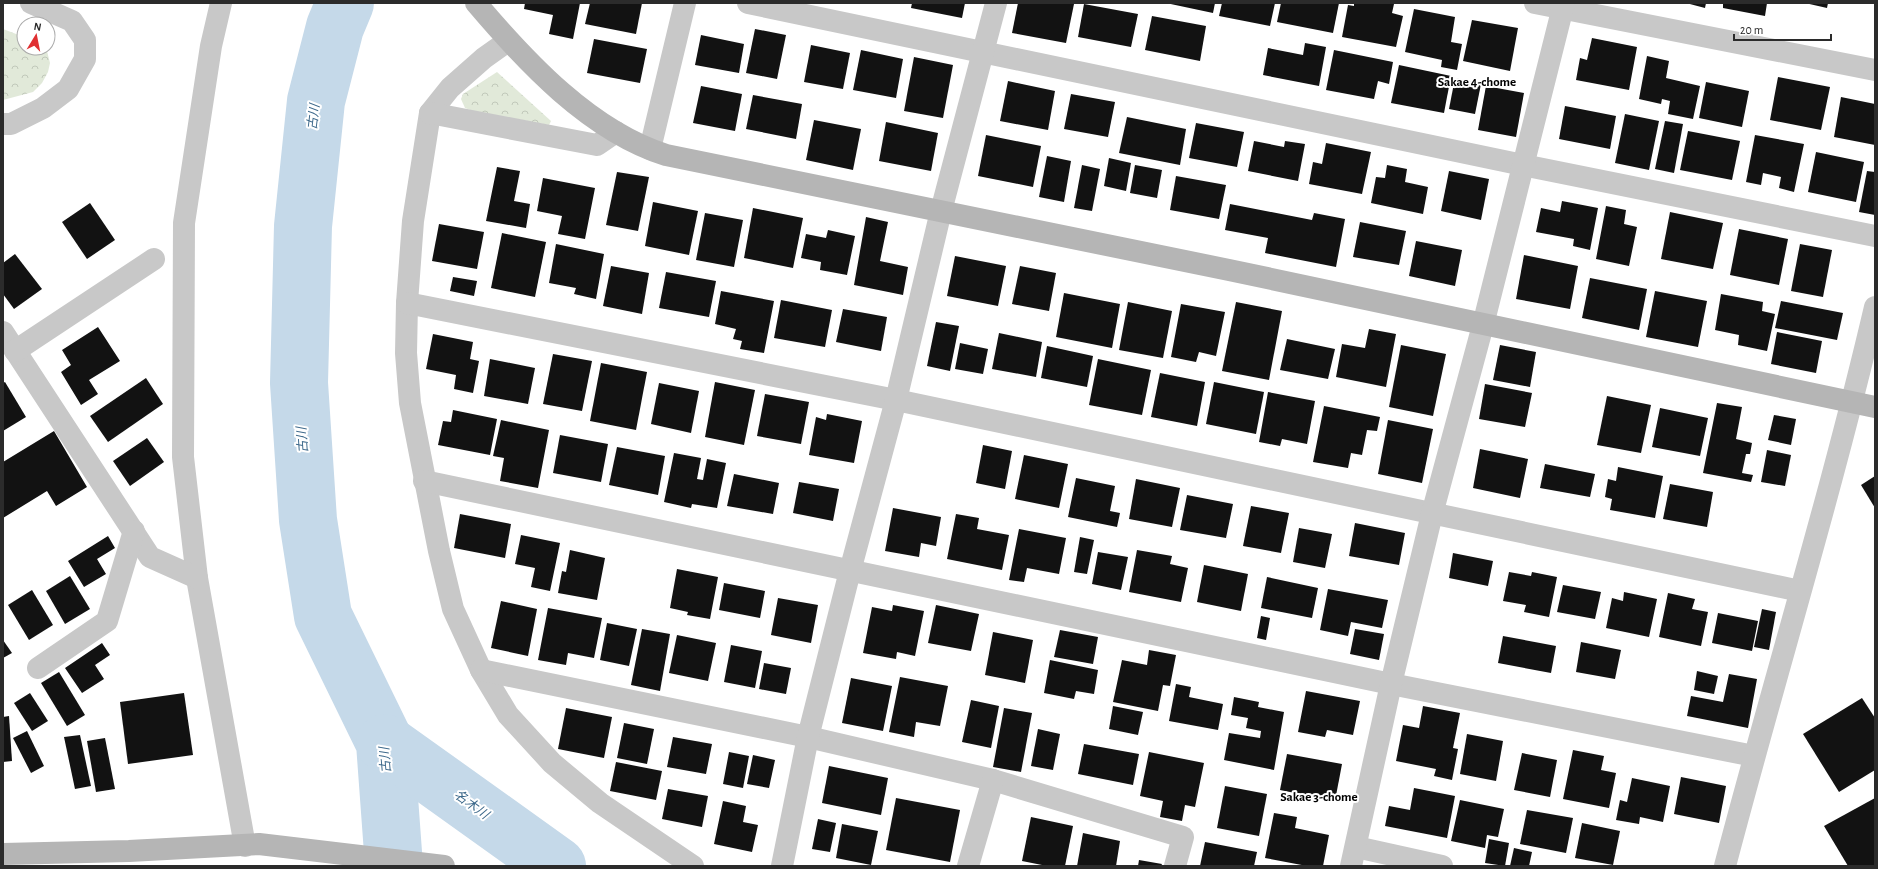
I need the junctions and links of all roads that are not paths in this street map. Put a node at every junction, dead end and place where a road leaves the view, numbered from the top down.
1 (31, 3) edge
2 (221, 3) edge
3 (476, 3) edge
4 (685, 3) edge
5 (748, 3) edge
6 (996, 3) edge
7 (1535, 3) edge
8 (1563, 6) edge
9 (508, 41) junction
10 (984, 52) junction
11 (1875, 70) edge
12 (430, 113) junction
13 (3, 124) edge
14 (616, 132) junction
15 (650, 149) junction
16 (1523, 165) junction
17 (941, 211) junction
18 (1875, 236) edge
19 (154, 259) dead end
20 (407, 303) junction
21 (1875, 307) edge
22 (1483, 325) junction
23 (3, 332) edge
24 (15, 351) junction
25 (896, 400) junction
26 (1852, 403) junction
27 (1875, 407) edge
28 (424, 482) junction
29 (1432, 514) junction
30 (134, 531) junction
31 (850, 571) junction
32 (197, 578) junction
33 (1800, 591) junction
34 (38, 668) dead end
35 (481, 670) junction
36 (1391, 684) junction
37 (808, 737) junction
38 (1754, 756) junction
39 (993, 780) junction
40 (252, 845) junction
41 (3, 854) edge
42 (1353, 857) edge
43 (444, 866) edge
44 (693, 866) edge
45 (782, 866) edge
46 (968, 866) edge
47 (1176, 866) edge
48 (1442, 866) edge
49 (1725, 866) edge

1 - 13 street
2 - 32 street
3 - 9 street
4 - 15 street
5 - 10 street
6 - 10 street
7 - 8 street
8 - 11 street
8 - 16 street
9 - 12 street
9 - 14 street
10 - 16 street
10 - 17 street
12 - 14 street
12 - 20 street
14 - 15 street
15 - 17 street
16 - 18 street
16 - 22 street
17 - 22 street
17 - 25 street
19 - 24 street
20 - 25 street
20 - 28 street
21 - 26 street
22 - 26 street
22 - 29 street
23 - 24 street
24 - 30 street
25 - 29 street
25 - 31 street
26 - 27 street
26 - 33 street
28 - 31 street
28 - 35 street
29 - 33 street
29 - 36 street
30 - 32 street
30 - 34 street
31 - 36 street
31 - 37 street
32 - 40 street
33 - 38 street
35 - 37 street
35 - 44 street
36 - 38 street
36 - 42 street
37 - 39 street
37 - 45 street
38 - 49 street
39 - 46 street
39 - 47 street
40 - 41 street
40 - 43 street
42 - 48 street

